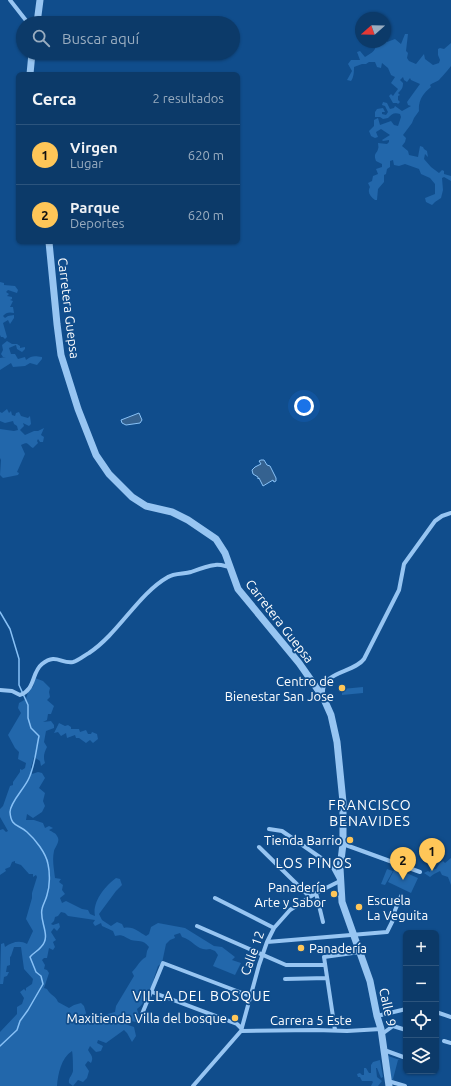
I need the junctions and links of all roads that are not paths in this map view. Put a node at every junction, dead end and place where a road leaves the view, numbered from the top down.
1 (10, 0) edge
2 (40, 0) edge
3 (23, 16) edge
4 (38, 16) edge
5 (31, 60) edge
6 (30, 72) edge
7 (49, 244) edge
8 (451, 513) edge
9 (230, 567) junction
10 (0, 690) edge
11 (323, 697) junction
12 (269, 828) dead end
13 (343, 844) junction
14 (259, 847) dead end
15 (420, 872) dead end
16 (340, 881) junction
17 (316, 893) junction
18 (401, 896) dead end
19 (310, 897) junction
20 (214, 898) dead end
21 (323, 922) dead end
22 (197, 926) dead end
23 (274, 928) junction
24 (354, 936) junction
25 (267, 942) junction
26 (360, 952) junction
27 (263, 954) junction
28 (325, 965) junction
29 (327, 978) junction
30 (285, 979) dead end
31 (152, 992) junction
32 (250, 996) junction
33 (403, 1010) edge
34 (439, 1013) edge
35 (377, 1016) junction
36 (451, 1017) edge
37 (142, 1018) dead end
38 (241, 1029) junction
39 (403, 1029) edge
40 (335, 1030) junction
41 (381, 1032) junction
42 (444, 1040) dead end
43 (451, 1043) edge
44 (384, 1050) junction
45 (403, 1057) edge
46 (388, 1083) edge
47 (193, 1086) edge
48 (405, 1086) edge

1 - 3 street
2 - 4 street
5 - 6 street
7 - 9 street, Carretera Guepsa
8 - 11 street
9 - 10 street
9 - 11 street, Carretera Guepsa
11 - 13 street, Carretera Guepsa
12 - 16 street
13 - 15 street
13 - 16 street
14 - 19 street
16 - 17 street, Calle 12
16 - 24 street, Calle 9
17 - 19 street, Calle 12
17 - 21 street
18 - 24 street
19 - 23 street, Calle 12
20 - 23 street
22 - 27 street
23 - 25 street, Calle 12
24 - 25 street
24 - 26 street, Calle 9
25 - 27 street, Calle 12
26 - 28 street
26 - 35 street, Calle 9
27 - 28 street
27 - 32 street, Calle 12
28 - 29 street
29 - 30 street
29 - 40 street
31 - 32 street
31 - 37 street
31 - 38 street, Carrera 5 Este
32 - 38 street, Calle 12
33 - 35 street
34 - 36 street
35 - 41 street, Calle 9
38 - 40 street, Carrera 5 Este
38 - 47 street, Calle 12
39 - 41 street
40 - 41 street, Carrera 5 Este
41 - 44 street, Calle 9
42 - 43 street
44 - 45 street
44 - 46 street, Calle 9
46 - 48 street

